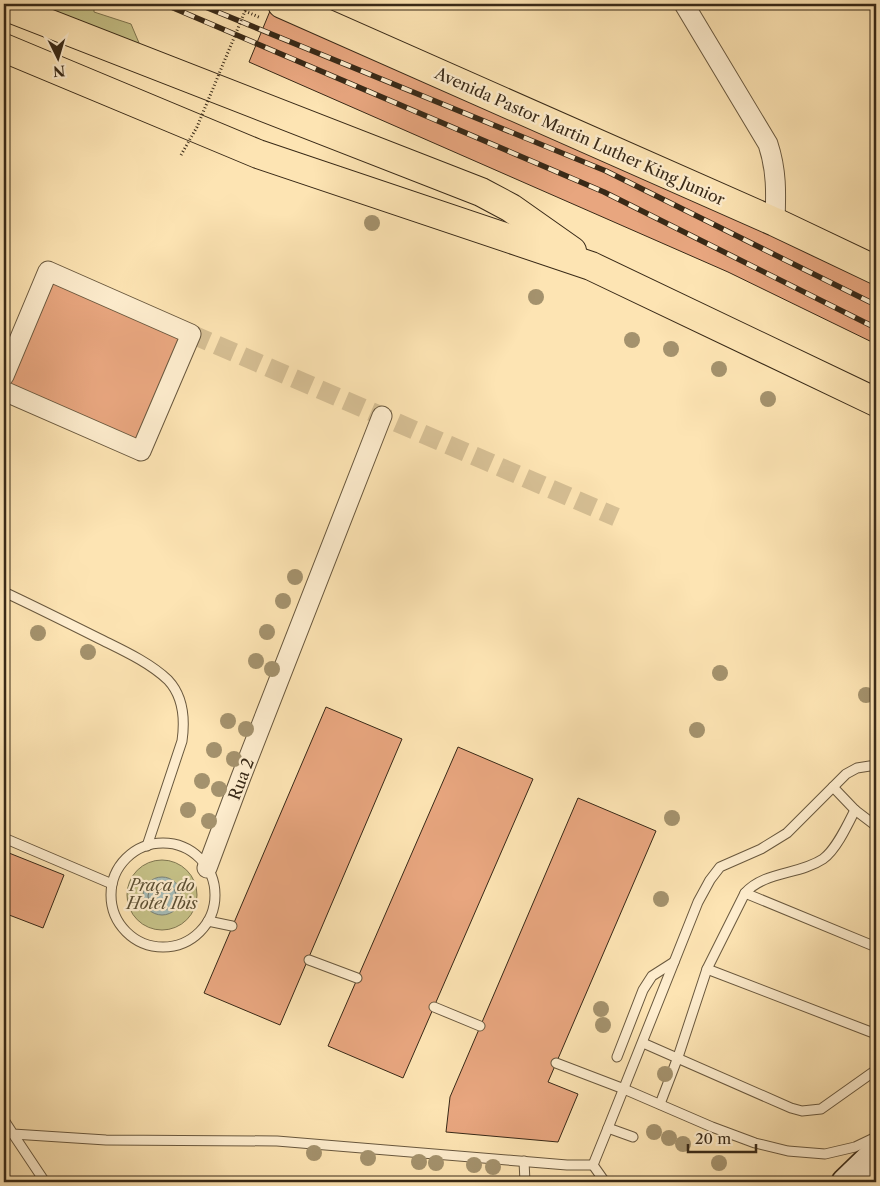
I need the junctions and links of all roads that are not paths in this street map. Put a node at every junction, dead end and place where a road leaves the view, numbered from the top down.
1 (684, 4) edge
2 (4, 6) edge
3 (274, 12) edge
4 (4, 48) edge
5 (775, 222) junction
6 (591, 266) junction
7 (876, 270) edge
8 (4, 376) edge
9 (4, 391) edge
10 (876, 402) edge
11 (382, 416) dead end
12 (4, 592) edge
13 (876, 766) edge
14 (833, 787) junction
15 (855, 810) junction
16 (876, 826) edge
17 (4, 838) edge
18 (147, 846) junction
19 (207, 868) junction
20 (112, 884) junction
21 (745, 893) junction
22 (208, 921) junction
23 (232, 926) dead end
24 (876, 947) edge
25 (309, 960) dead end
26 (675, 962) junction
27 (707, 969) junction
28 (357, 978) dead end
29 (434, 1007) dead end
30 (480, 1026) dead end
31 (876, 1034) edge
32 (643, 1043) junction
33 (617, 1057) dead end
34 (678, 1057) junction
35 (556, 1064) dead end
36 (876, 1070) edge
37 (624, 1089) junction
38 (660, 1104) junction
39 (4, 1120) edge
40 (608, 1128) junction
41 (13, 1134) junction
42 (633, 1137) dead end
43 (876, 1137) edge
44 (876, 1152) edge
45 (524, 1160) junction
46 (593, 1165) junction
47 (45, 1182) edge
48 (525, 1182) edge
49 (605, 1182) edge
50 (845, 1182) edge

1 - 5 street
2 - 6 main road
3 - 5 main road, Avenida Pastor Martin Luther King Junior
4 - 6 main road
5 - 7 main road, Avenida Pastor Martin Luther King Junior
6 - 10 main road
8 - 9 street
11 - 19 street, Rua 2
12 - 18 lane
13 - 14 lane
14 - 15 lane
14 - 26 lane
15 - 16 lane
15 - 21 lane
17 - 20 lane
18 - 19 lane
18 - 20 lane
19 - 22 lane
20 - 22 lane
21 - 24 lane
21 - 27 lane
22 - 23 lane
25 - 28 lane
26 - 32 lane
26 - 33 lane
27 - 31 lane
27 - 34 lane
29 - 30 lane
32 - 34 lane
32 - 37 lane
34 - 36 lane
34 - 38 lane
35 - 37 lane
37 - 38 lane
37 - 40 lane
38 - 43 lane
39 - 41 lane
40 - 42 lane
40 - 46 lane
41 - 45 lane
41 - 47 lane
44 - 50 main road
45 - 46 lane
45 - 48 lane
46 - 49 lane

